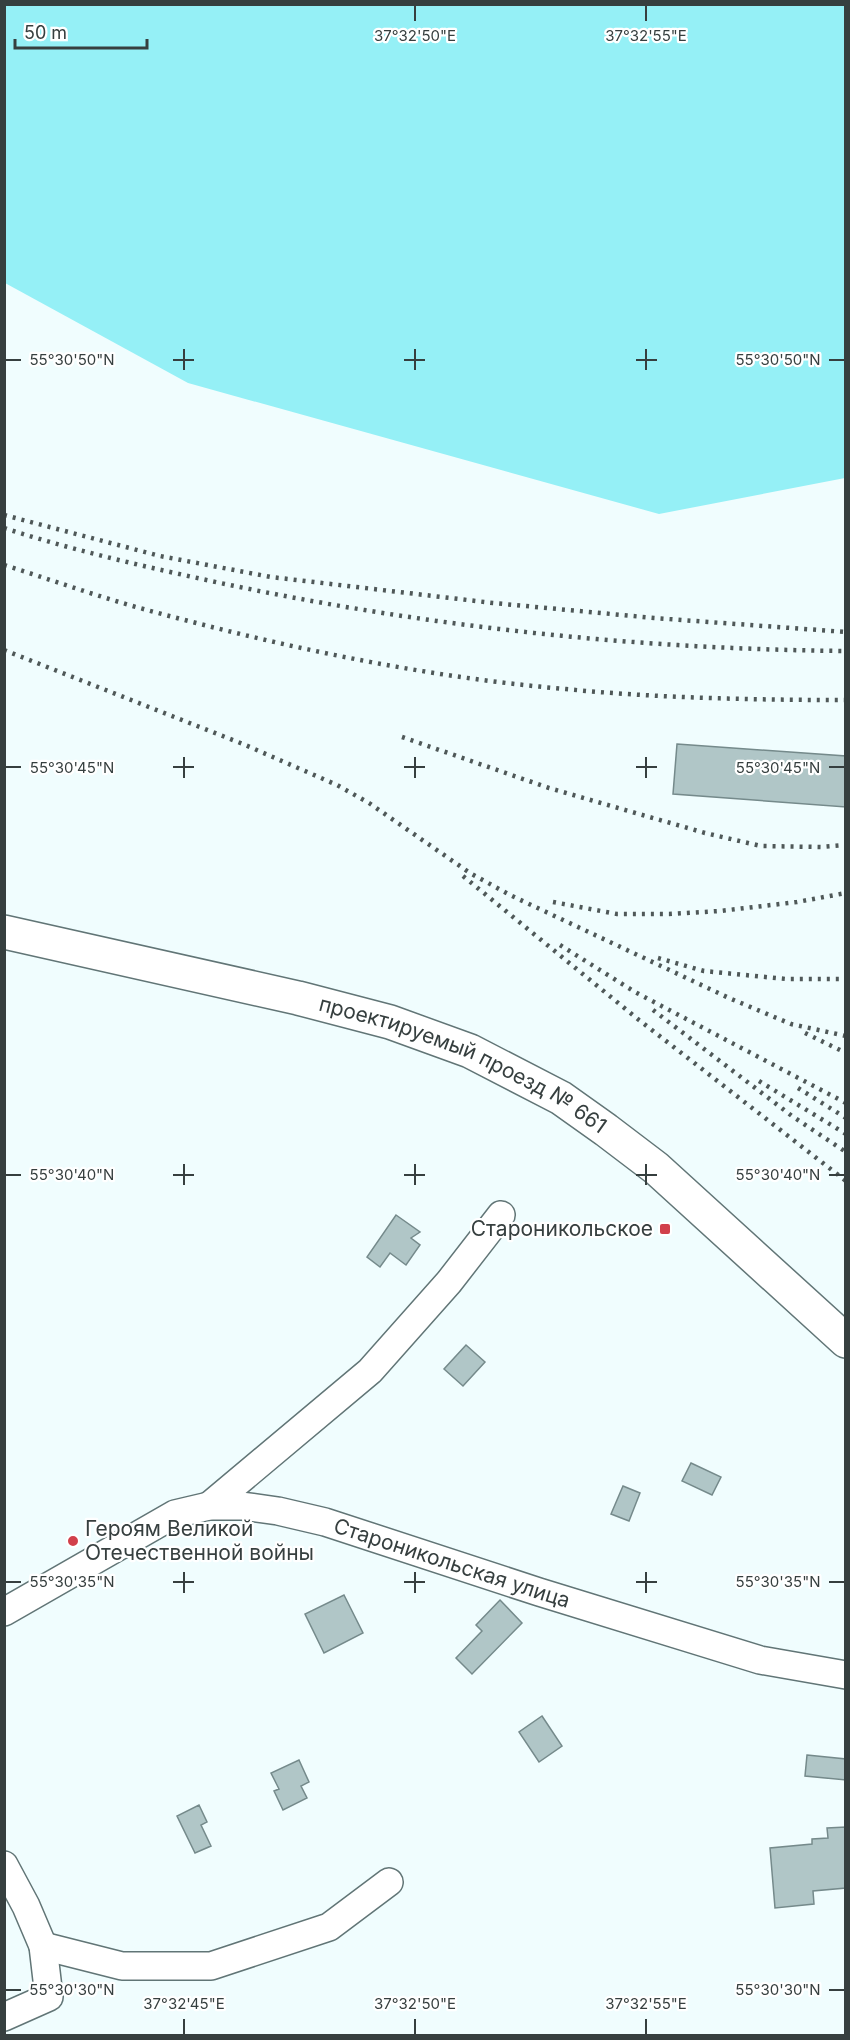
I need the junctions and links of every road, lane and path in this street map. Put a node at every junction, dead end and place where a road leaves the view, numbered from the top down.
1 (4, 932) edge
2 (501, 1215) dead end
3 (846, 1341) edge
4 (209, 1506) junction
5 (4, 1612) edge
6 (846, 1675) edge
7 (4, 1865) edge
8 (389, 1882) dead end
9 (43, 1946) junction
10 (4, 2017) edge

1 - 3 main road, проектируемый проезд № 661
2 - 4 street
4 - 5 street, Староникольская улица
4 - 6 street, Староникольская улица
7 - 9 street
8 - 9 street
9 - 10 street

